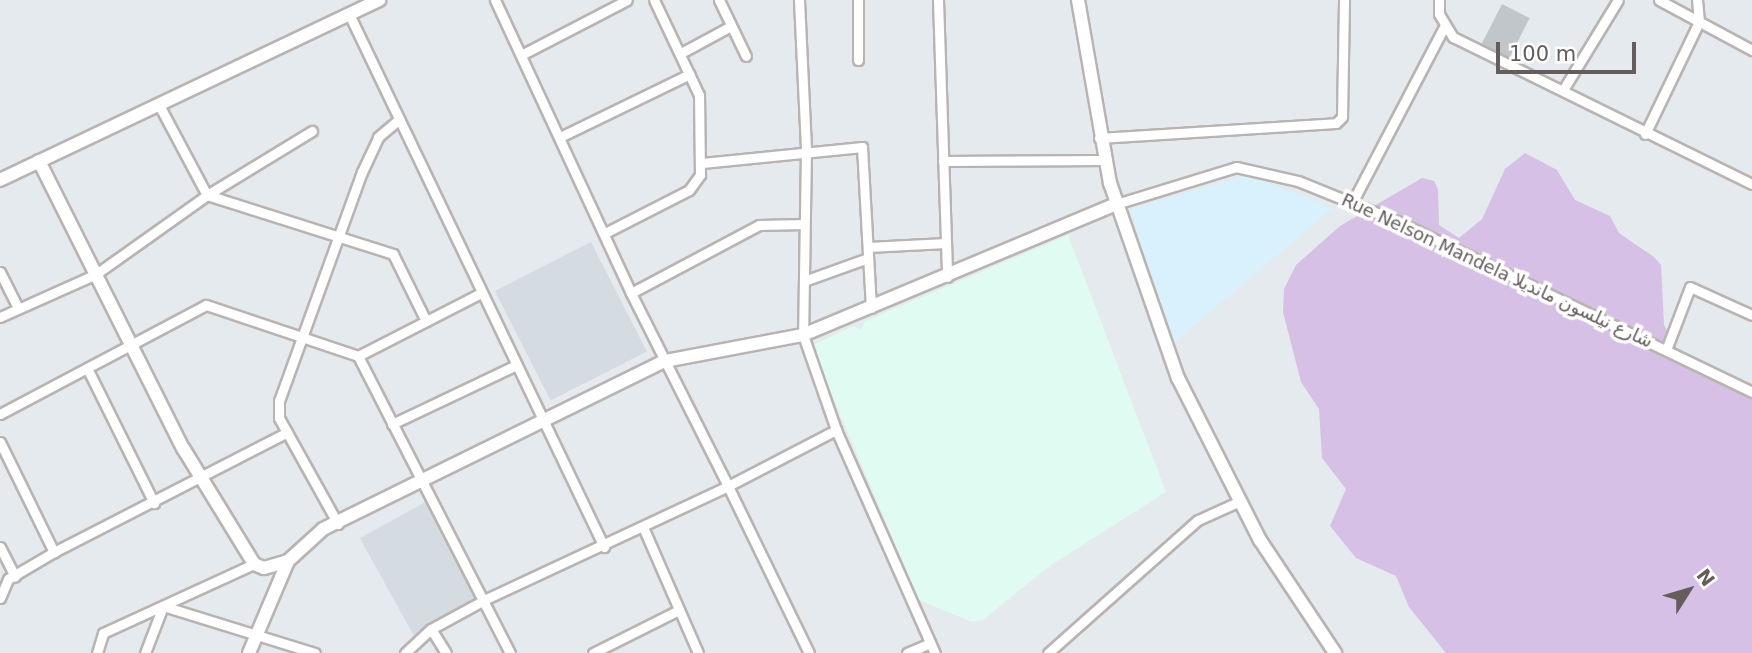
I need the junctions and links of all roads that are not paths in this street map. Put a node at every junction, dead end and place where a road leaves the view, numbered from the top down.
1 (379, 0) edge
2 (495, 0) edge
3 (627, 0) edge
4 (654, 0) edge
5 (719, 0) edge
6 (799, 0) edge
7 (858, 0) edge
8 (938, 0) edge
9 (1079, 0) edge
10 (1344, 0) edge
11 (1438, 0) edge
12 (1618, 0) edge
13 (1659, 0) edge
14 (1697, 0) edge
15 (349, 14) junction
16 (1699, 22) junction
17 (732, 26) junction
18 (1444, 27) junction
19 (1752, 50) edge
20 (681, 53) junction
21 (521, 55) junction
22 (746, 56) dead end
23 (858, 60) dead end
24 (690, 74) junction
25 (1563, 90) junction
26 (158, 103) junction
27 (398, 120) junction
28 (312, 131) dead end
29 (1645, 134) junction
30 (560, 137) junction
31 (1099, 138) junction
32 (806, 149) junction
33 (1104, 160) junction
34 (39, 161) junction
35 (943, 161) junction
36 (702, 163) junction
37 (1, 178) edge
38 (1752, 184) edge
39 (207, 195) junction
40 (1352, 203) junction
41 (1116, 204) junction
42 (804, 224) junction
43 (605, 233) junction
44 (338, 238) junction
45 (946, 243) junction
46 (868, 247) junction
47 (867, 258) junction
48 (0, 272) edge
49 (96, 274) junction
50 (947, 276) junction
51 (804, 281) junction
52 (631, 293) junction
53 (479, 294) junction
54 (18, 308) junction
55 (871, 308) junction
56 (1752, 315) edge
57 (0, 317) edge
58 (426, 321) junction
59 (803, 335) junction
60 (303, 337) junction
61 (131, 345) junction
62 (1666, 350) junction
63 (358, 356) junction
64 (665, 361) junction
65 (514, 366) junction
66 (87, 368) junction
67 (1752, 392) edge
68 (0, 414) edge
69 (540, 421) junction
70 (392, 424) junction
71 (836, 430) junction
72 (287, 432) junction
73 (0, 442) edge
74 (202, 479) junction
75 (421, 481) junction
76 (728, 486) junction
77 (1238, 502) junction
78 (154, 503) junction
79 (338, 524) junction
80 (643, 527) junction
81 (0, 547) edge
82 (604, 547) junction
83 (54, 552) junction
84 (288, 561) junction
85 (254, 564) junction
86 (15, 576) junction
87 (273, 594) junction
88 (0, 598) edge
89 (486, 599) junction
90 (163, 606) junction
91 (679, 610) junction
92 (431, 629) junction
93 (255, 637) junction
94 (930, 643) junction
95 (696, 652) edge
96 (97, 653) edge
97 (145, 653) edge
98 (249, 653) edge
99 (315, 653) edge
100 (405, 653) edge
101 (446, 653) edge
102 (510, 653) edge
103 (593, 653) edge
104 (808, 653) edge
105 (907, 653) edge
106 (935, 653) edge
107 (1048, 653) edge
108 (1335, 653) edge

1 - 15 street
2 - 21 street
3 - 21 street
4 - 20 street
5 - 17 street
6 - 32 street
7 - 23 street
8 - 35 street
9 - 31 street
10 - 31 street
11 - 18 street
12 - 25 street
13 - 16 street
14 - 16 street
15 - 26 street
15 - 27 street
16 - 19 street
16 - 29 street
17 - 20 street
17 - 22 street
18 - 25 street
18 - 40 street
20 - 24 street
21 - 30 street
24 - 30 street
24 - 36 street
25 - 29 street
26 - 34 street
26 - 39 street
27 - 44 street
27 - 53 street
28 - 39 street
29 - 38 street
30 - 43 street
31 - 33 street
32 - 36 street
32 - 42 street
32 - 46 street
33 - 35 street
33 - 41 street
34 - 37 street
34 - 49 street
35 - 45 street
36 - 43 street
39 - 44 street
39 - 49 street
40 - 41 street, Rue Nelson Mandela شارع نيلسون مانديلا
40 - 62 street, Rue Nelson Mandela شارع نيلسون مانديلا
41 - 50 street
41 - 77 street
42 - 51 street
42 - 52 street
43 - 52 street
44 - 58 street
44 - 60 street
45 - 46 street
45 - 50 street
46 - 47 street
47 - 51 street
47 - 55 street
48 - 54 street
49 - 54 street
49 - 61 street
50 - 55 street
51 - 59 street
52 - 64 street
53 - 58 street
53 - 65 street
54 - 57 street
55 - 59 street
56 - 62 street
58 - 63 street
59 - 64 street
59 - 71 street
60 - 61 street
60 - 63 street
60 - 72 street
61 - 66 street
61 - 74 street
62 - 67 street, Rue Nelson Mandela شارع نيلسون مانديلا
63 - 70 street
64 - 69 street
64 - 76 street
65 - 69 street
65 - 70 street
66 - 68 street
66 - 78 street
69 - 75 street
69 - 82 street
70 - 75 street
71 - 76 street
71 - 94 street
72 - 74 street
72 - 79 street
73 - 83 street
74 - 78 street
74 - 85 street
75 - 79 street
75 - 89 street
76 - 80 street
76 - 104 street
77 - 107 street
77 - 108 street
78 - 83 street
79 - 84 street
80 - 82 street
80 - 91 street
81 - 86 street
82 - 89 street
83 - 86 street
84 - 85 street
84 - 87 street
85 - 87 street
85 - 90 street
86 - 88 street
87 - 93 street
89 - 92 street
89 - 102 street
90 - 93 street
90 - 96 street
90 - 97 street
91 - 95 street
91 - 103 street
92 - 100 street
92 - 101 street
93 - 98 street
93 - 99 street
94 - 105 street
94 - 106 street

